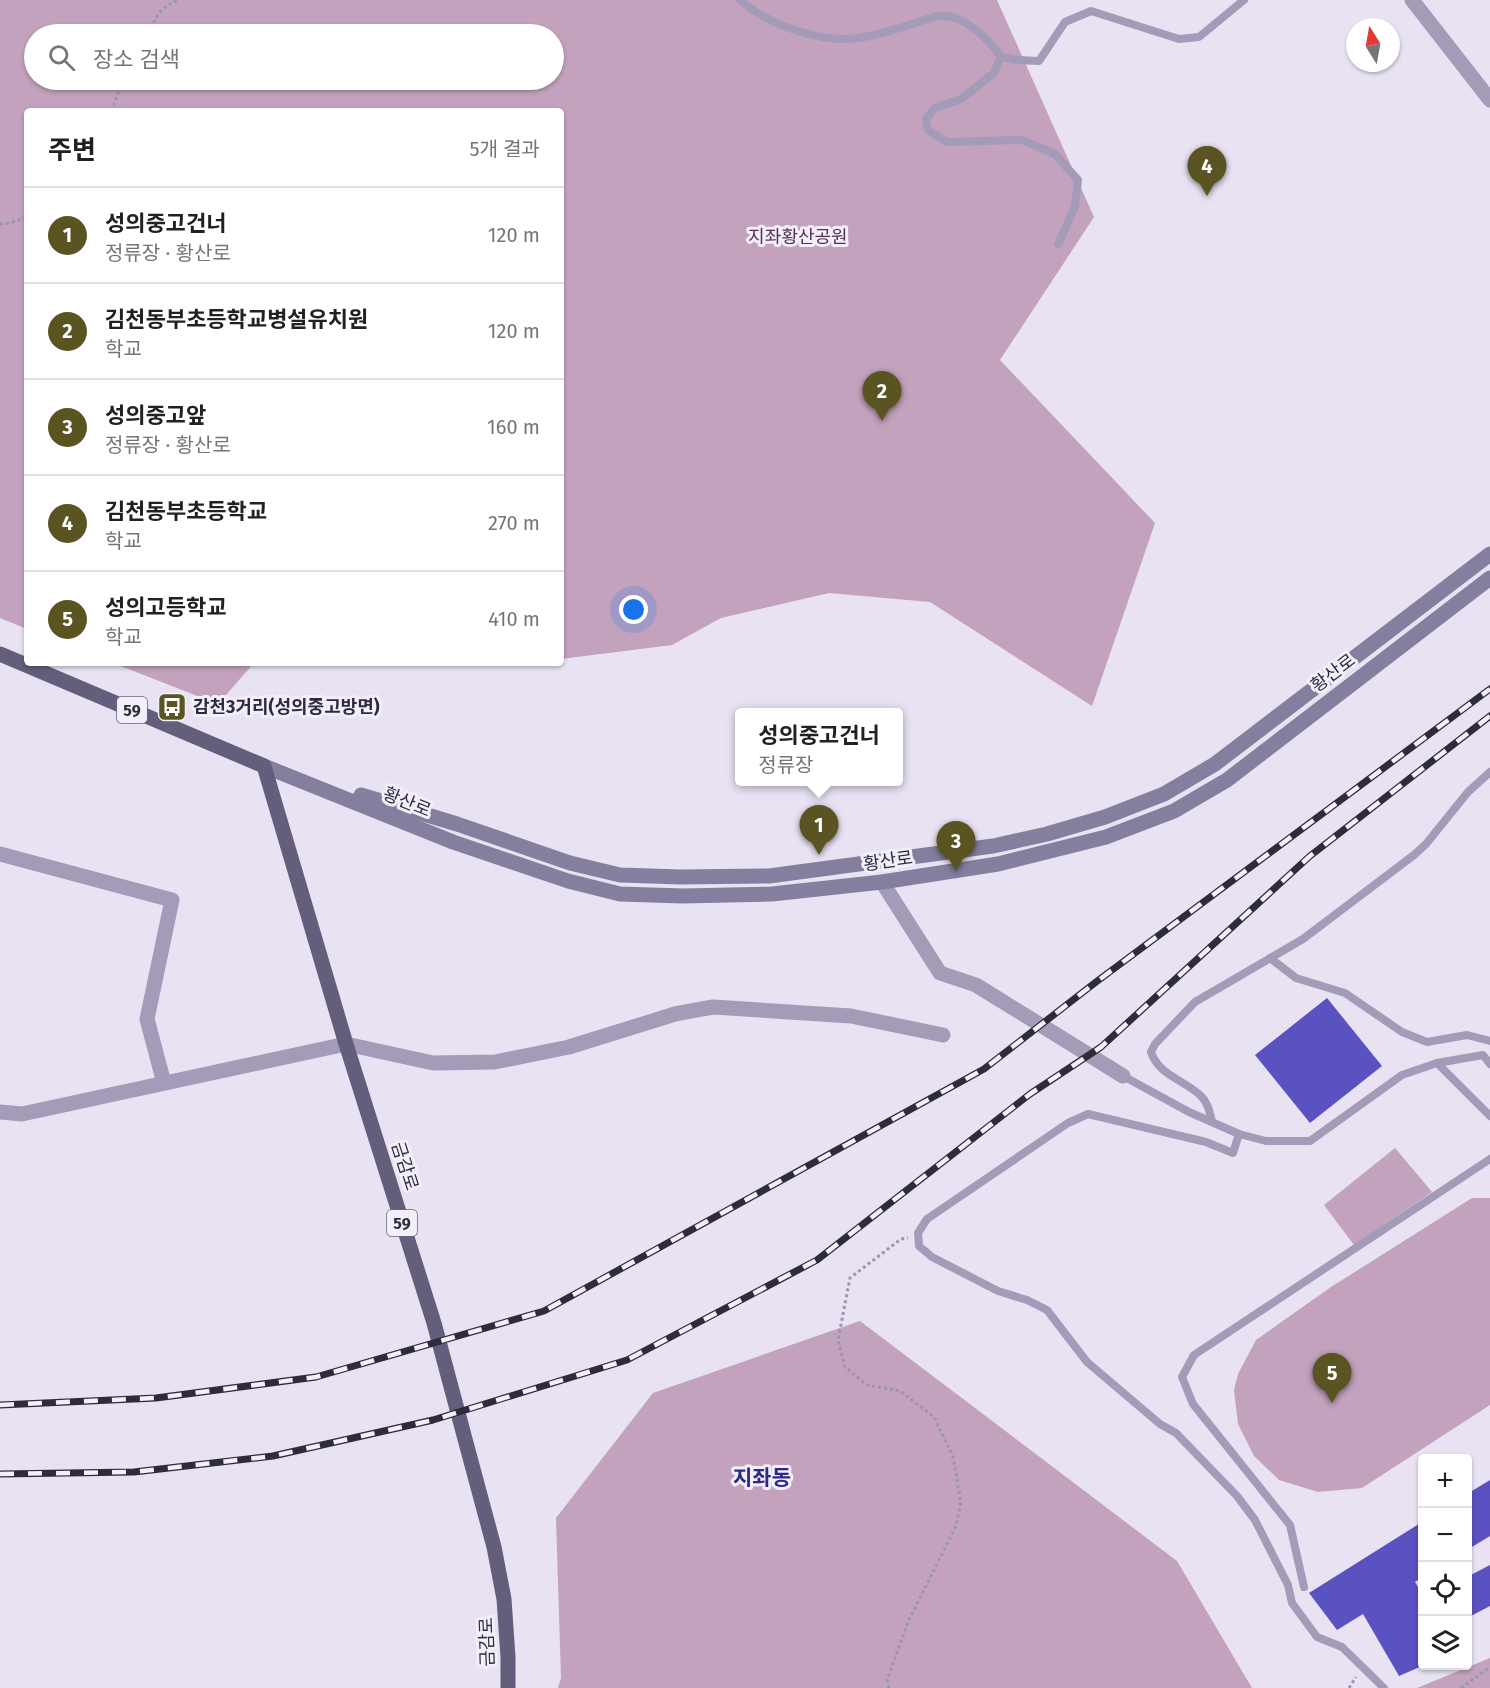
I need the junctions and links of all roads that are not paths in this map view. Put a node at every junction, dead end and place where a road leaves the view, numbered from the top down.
1 (740, 0) edge
2 (1244, 0) edge
3 (1412, 0) edge
4 (1001, 57) junction
5 (1490, 100) edge
6 (1058, 244) dead end
7 (1490, 554) edge
8 (1490, 578) edge
9 (0, 654) edge
10 (24, 664) edge
11 (29, 666) edge
12 (264, 765) junction
13 (1490, 772) edge
14 (0, 854) edge
15 (882, 882) junction
16 (1270, 958) junction
17 (943, 1035) dead end
18 (1490, 1041) edge
19 (346, 1044) junction
20 (1437, 1063) junction
21 (1490, 1064) edge
22 (1123, 1076) joint
23 (164, 1083) junction
24 (0, 1112) edge
25 (1490, 1116) edge
26 (1212, 1122) junction
27 (1239, 1134) junction
28 (1490, 1159) edge
29 (1304, 1587) dead end
30 (508, 1688) edge
31 (1384, 1688) edge

1 - 4 lane
2 - 4 lane
3 - 5 street
4 - 6 lane
7 - 12 street, 황산로
8 - 15 street, 황산로
9 - 10 main road, 황산로 / 59
11 - 12 main road, 황산로 / 59
12 - 15 street, 황산로
12 - 19 main road, 금감로 / 59
13 - 16 lane
14 - 23 street
15 - 22 street
16 - 18 lane
16 - 26 lane
17 - 19 street
19 - 23 street
19 - 30 main road, 금감로 / 59
20 - 21 lane
20 - 25 lane
20 - 27 lane
22 - 26 lane
23 - 24 street
26 - 27 lane
27 - 31 lane
28 - 29 lane

